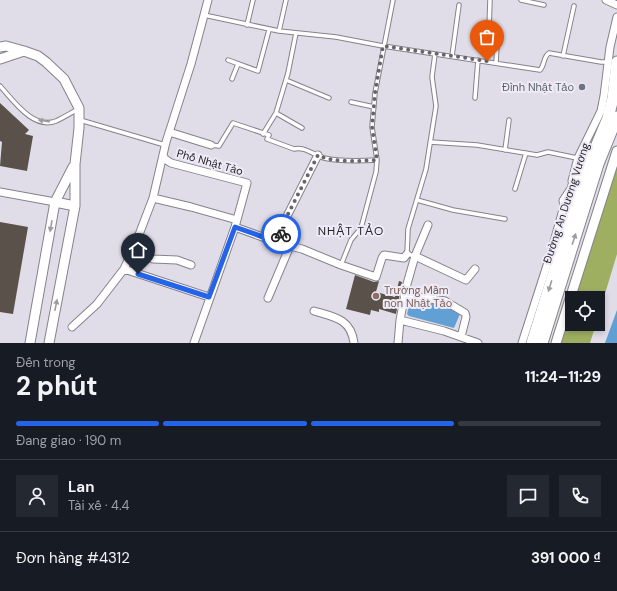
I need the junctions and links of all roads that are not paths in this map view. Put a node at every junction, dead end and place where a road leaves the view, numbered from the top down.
1 (208, 0) edge
2 (253, 0) edge
3 (286, 0) edge
4 (393, 0) edge
5 (490, 0) edge
6 (521, 0) edge
7 (606, 0) edge
8 (617, 4) edge
9 (459, 5) dead end
10 (544, 5) dead end
11 (574, 6) dead end
12 (204, 15) junction
13 (617, 17) edge
14 (247, 25) junction
15 (269, 30) junction
16 (279, 31) junction
17 (296, 34) junction
18 (383, 46) junction
19 (0, 47) edge
20 (24, 52) junction
21 (435, 54) junction
22 (452, 56) junction
23 (563, 56) junction
24 (0, 59) edge
25 (228, 60) dead end
26 (478, 60) junction
27 (612, 62) edge
28 (496, 63) junction
29 (238, 64) junction
30 (232, 79) dead end
31 (286, 80) junction
32 (0, 86) edge
33 (329, 98) dead end
34 (475, 98) dead end
35 (352, 102) dead end
36 (374, 107) junction
37 (79, 108) junction
38 (276, 113) junction
39 (617, 117) edge
40 (79, 120) junction
41 (509, 120) dead end
42 (604, 127) junction
43 (302, 128) dead end
44 (169, 132) junction
45 (263, 134) junction
46 (430, 142) junction
47 (165, 145) junction
48 (211, 145) joint
49 (506, 150) junction
50 (617, 151) edge
51 (526, 154) junction
52 (164, 155) junction
53 (318, 155) junction
54 (578, 158) junction
55 (377, 160) junction
56 (74, 164) junction
57 (515, 189) dead end
58 (0, 192) edge
59 (153, 198) junction
60 (417, 200) junction
61 (566, 201) junction
62 (56, 202) junction
63 (75, 206) junction
64 (505, 219) dead end
65 (236, 223) junction
66 (428, 225) dead end
67 (280, 243) junction
68 (135, 245) junction
69 (290, 246) junction
70 (411, 255) junction
71 (191, 265) dead end
72 (341, 265) junction
73 (124, 269) junction
74 (475, 269) dead end
75 (404, 296) junction
76 (209, 297) junction
77 (268, 298) dead end
78 (314, 311) dead end
79 (400, 320) junction
80 (72, 327) dead end
81 (461, 337) junction
82 (30, 343) edge
83 (49, 343) edge
84 (194, 343) edge
85 (354, 343) edge
86 (398, 343) edge
87 (478, 343) edge
88 (522, 343) edge
89 (532, 343) edge
90 (542, 343) edge
91 (556, 343) edge

1 - 12 street, Phố Nhật Tảo
2 - 14 lane
3 - 16 lane
4 - 18 lane
5 - 28 lane
6 - 10 lane
7 - 8 street
9 - 22 lane
11 - 23 lane
12 - 14 lane
12 - 44 street, Phố Nhật Tảo
13 - 27 street, Đường An Dương Vương
14 - 15 lane
15 - 16 lane
15 - 29 lane
16 - 17 lane
17 - 18 lane
17 - 31 lane
18 - 21 lane
18 - 36 lane
19 - 20 street
20 - 24 street
20 - 37 street
21 - 22 lane
21 - 46 lane
22 - 26 lane
23 - 27 lane
23 - 28 lane
25 - 29 lane
26 - 28 lane
26 - 34 lane
27 - 42 main road, Đường An Dương Vương
27 - 54 street, Đường An Dương Vương
29 - 30 lane
31 - 33 lane
31 - 38 lane
37 -> 32 lane
35 - 36 lane
36 - 55 lane
37 - 40 street
38 - 43 lane
38 - 45 lane
90 -> 39 main road, Đường An Dương Vương
40 - 47 lane
40 - 56 street
41 - 49 lane
42 - 61 main road
42 -> 89 main road, Đường An Dương Vương
44 - 47 street, Phố Nhật Tảo
44 - 48 street
45 - 48 lane
45 - 53 lane
46 - 49 lane
46 - 60 lane
47 - 52 street, Phố Nhật Tảo
49 - 51 lane
50 - 91 street
51 - 54 lane
51 - 57 lane
52 - 59 street
52 - 65 street, Phố Nhật Tảo
53 - 55 lane
53 - 67 street
54 - 61 street, Đường An Dương Vương
55 - 72 lane
56 - 62 street
56 - 63 street
58 - 62 street
59 - 65 street
59 - 68 street
60 - 64 lane
60 - 70 lane
61 - 88 street, Đường An Dương Vương
62 - 63 street
62 -> 82 street
83 -> 63 street
65 - 67 street
65 - 76 street, Phố Nhật Tảo
66 - 70 street
67 - 69 street
68 - 71 street
68 - 73 street
69 - 72 street
69 - 77 street
70 - 72 street
70 - 74 street
70 - 75 street
73 - 76 street
73 - 80 street
75 - 79 street
75 - 81 street
76 - 84 street, Phố Nhật Tảo
78 - 85 street
79 - 81 street
79 - 86 street
81 - 87 street

